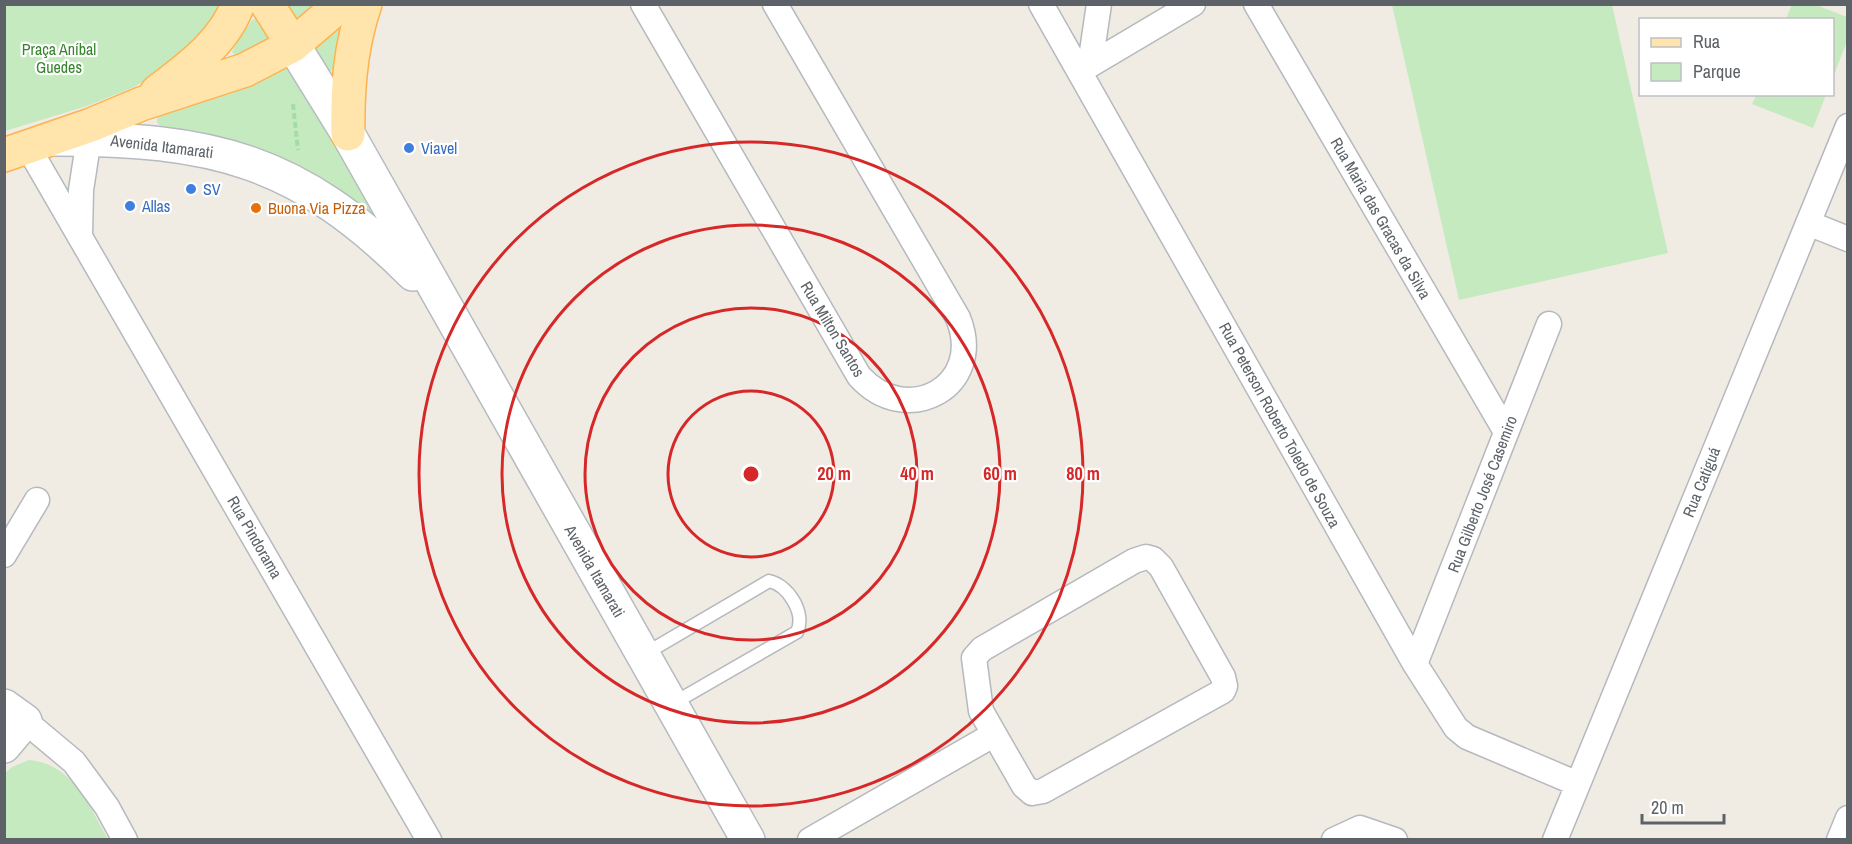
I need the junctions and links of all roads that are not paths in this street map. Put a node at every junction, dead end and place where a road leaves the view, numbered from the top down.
1 (238, 4) edge
2 (267, 4) edge
3 (341, 4) edge
4 (365, 4) edge
5 (643, 4) edge
6 (775, 4) edge
7 (1041, 4) edge
8 (1099, 4) edge
9 (1193, 4) edge
10 (1256, 4) edge
11 (293, 45) junction
12 (1085, 68) junction
13 (141, 104) junction
14 (1848, 126) edge
15 (90, 132) junction
16 (348, 134) junction
17 (27, 147) edge
18 (1808, 223) junction
19 (80, 234) junction
20 (1848, 239) edge
21 (442, 302) junction
22 (1549, 324) dead end
23 (1506, 432) junction
24 (37, 500) dead end
25 (4, 555) edge
26 (643, 655) junction
27 (1415, 664) junction
28 (671, 704) junction
29 (15, 714) edge
30 (993, 735) junction
31 (4, 746) edge
32 (1578, 784) junction
33 (1848, 818) edge
34 (125, 840) edge
35 (429, 840) edge
36 (748, 840) edge
37 (810, 840) edge
38 (1334, 840) edge
39 (1395, 840) edge
40 (1555, 840) edge
41 (1839, 840) edge

1 - 13 main road
2 - 11 main road
3 - 11 main road
4 - 16 main road
5 - 6 street, Rua Milton Santos
7 - 12 street, Rua Peterson Roberto Toledo de Souza
8 - 12 street
9 - 12 street
10 - 23 street, Rua Maria das Gracas da Silva
11 - 13 main road
11 - 16 main road, Avenida Itamarati
12 - 27 street, Rua Peterson Roberto Toledo de Souza
13 - 15 main road
14 - 18 street, Rua Catiguá
15 - 17 main road
15 - 19 street
15 - 21 main road, Avenida Itamarati
16 - 21 main road, Avenida Itamarati
17 - 19 street, Rua Pindorama
18 - 20 street
18 - 32 street, Rua Catiguá
19 - 35 street, Rua Pindorama
21 - 26 main road, Avenida Itamarati
22 - 23 street, Rua Gilberto José Casemiro
23 - 27 street, Rua Gilberto José Casemiro
24 - 25 street
26 - 28 main road, Avenida Itamarati
26 - 28 lane
27 - 32 street, Rua Peterson Roberto Toledo de Souza
28 - 36 main road, Avenida Itamarati
29 - 31 main road
29 - 34 street
30 - 30 street
30 - 37 street
32 - 40 street, Rua Catiguá
33 - 41 street
38 - 39 street

